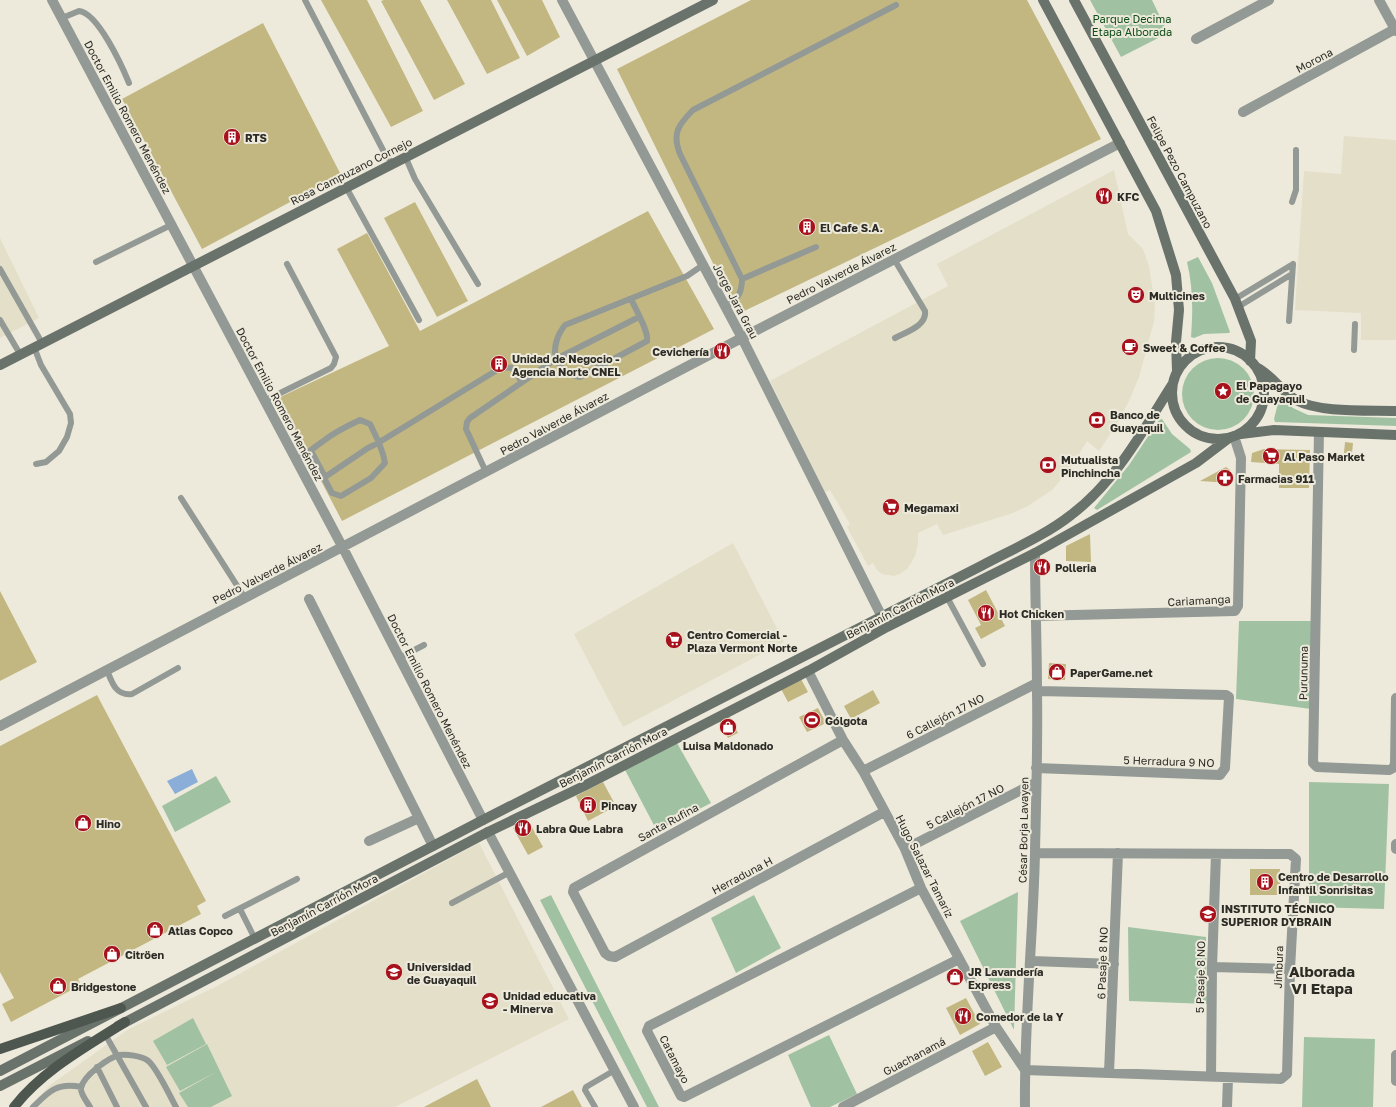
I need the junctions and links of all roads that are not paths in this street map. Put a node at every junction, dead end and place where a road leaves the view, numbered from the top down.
1 (52, 0) edge
2 (305, 0) edge
3 (562, 0) edge
4 (713, 0) edge
5 (1043, 0) edge
6 (1074, 0) edge
7 (1269, 0) edge
8 (1379, 0) edge
9 (896, 5) dead end
10 (62, 18) junction
11 (1396, 30) edge
12 (1196, 39) dead end
13 (594, 59) junction
14 (129, 83) dead end
15 (1244, 112) dead end
16 (1120, 143) junction
17 (1296, 150) dead end
18 (405, 156) junction
19 (392, 163) junction
20 (346, 187) junction
21 (1292, 202) dead end
22 (171, 225) junction
23 (816, 247) dead end
24 (894, 260) junction
25 (96, 262) dead end
26 (287, 264) dead end
27 (192, 265) junction
28 (703, 265) junction
29 (0, 269) edge
30 (1292, 274) junction
31 (742, 279) junction
32 (478, 284) dead end
33 (630, 299) junction
34 (1236, 303) junction
35 (726, 308) junction
36 (639, 317) junction
37 (0, 320) edge
38 (419, 320) dead end
39 (1288, 321) dead end
40 (1355, 324) dead end
41 (742, 338) junction
42 (895, 338) dead end
43 (38, 345) junction
44 (1354, 350) dead end
45 (20, 354) junction
46 (556, 359) junction
47 (1253, 364) junction
48 (0, 365) edge
49 (1177, 371) junction
50 (522, 382) junction
51 (1172, 385) junction
52 (264, 401) junction
53 (1396, 411) edge
54 (1319, 432) junction
55 (1396, 435) edge
56 (1234, 436) junction
57 (378, 443) junction
58 (311, 451) junction
59 (296, 460) junction
60 (36, 464) dead end
61 (486, 472) junction
62 (325, 477) junction
63 (181, 498) dead end
64 (343, 548) junction
65 (1035, 553) junction
66 (947, 597) junction
67 (245, 598) junction
68 (309, 600) dead end
69 (1034, 616) junction
70 (882, 617) junction
71 (424, 645) dead end
72 (399, 658) junction
73 (983, 664) dead end
74 (178, 668) dead end
75 (107, 670) junction
76 (808, 671) junction
77 (1037, 687) junction
78 (1396, 698) edge
79 (0, 726) edge
80 (843, 740) junction
81 (1036, 768) junction
82 (863, 771) junction
83 (1394, 772) edge
84 (1035, 784) junction
85 (884, 812) junction
86 (419, 818) junction
87 (483, 820) junction
88 (488, 832) junction
89 (369, 841) dead end
90 (1396, 844) edge
91 (433, 846) junction
92 (905, 849) junction
93 (1396, 849) edge
94 (1035, 852) junction
95 (1118, 853) junction
96 (1216, 854) junction
97 (510, 872) junction
98 (297, 879) dead end
99 (921, 888) junction
100 (452, 903) dead end
101 (240, 909) junction
102 (225, 916) dead end
103 (255, 939) junction
104 (610, 956) joint
105 (959, 959) junction
106 (1032, 961) junction
107 (1114, 964) junction
108 (1212, 967) junction
109 (1290, 969) junction
110 (121, 1008) junction
111 (125, 1022) junction
112 (996, 1027) junction
113 (105, 1034) junction
114 (0, 1049) edge
115 (1396, 1055) edge
116 (117, 1056) junction
117 (97, 1067) junction
118 (615, 1070) junction
119 (1025, 1070) junction
120 (0, 1071) edge
121 (1109, 1073) junction
122 (1211, 1077) junction
123 (1228, 1078) junction
124 (1396, 1081) edge
125 (0, 1086) edge
126 (81, 1087) junction
127 (14, 1107) edge
128 (33, 1107) edge
129 (90, 1107) edge
130 (117, 1107) edge
131 (146, 1107) edge
132 (176, 1107) edge
133 (595, 1107) edge
134 (634, 1107) edge
135 (843, 1107) edge
136 (1025, 1107) edge
137 (1227, 1107) edge

1 - 10 street, Doctor Emilio Romero Menéndez
2 - 19 lane
3 - 13 street, Jorge Jara Grau
4 - 13 main road, Rosa Campuzano Cornejo
5 - 16 main road
6 - 34 main road, Felipe Pezo Campuzano
7 - 12 street
8 - 11 street
9 - 31 lane
10 - 14 lane
10 - 22 street, Doctor Emilio Romero Menéndez
11 - 15 street, Morona
13 - 18 main road, Rosa Campuzano Cornejo
13 - 28 street, Jorge Jara Grau
16 - 24 street, Pedro Valverde Álvarez
16 - 49 main road
17 - 21 lane
18 - 19 main road, Rosa Campuzano Cornejo
18 - 32 lane
19 - 20 main road, Rosa Campuzano Cornejo
20 - 27 main road, Rosa Campuzano Cornejo
20 - 38 lane
22 - 25 lane
22 - 27 street, Doctor Emilio Romero Menéndez
23 - 31 lane
24 - 41 street, Pedro Valverde Álvarez
24 - 42 lane
26 - 52 lane
27 - 43 main road, Rosa Campuzano Cornejo
27 - 52 street, Doctor Emilio Romero Menéndez
28 - 33 lane
28 - 35 street, Jorge Jara Grau
29 - 43 lane
30 - 34 lane
30 - 34 lane
30 - 39 lane
31 - 35 lane
33 - 36 lane
33 - 46 lane
34 - 47 main road, Felipe Pezo Campuzano
35 - 41 street, Jorge Jara Grau
36 - 46 lane
36 - 46 lane
37 - 45 lane
40 - 44 lane
41 - 61 street, Pedro Valverde Álvarez
41 - 70 street, Jorge Jara Grau
43 - 45 main road, Rosa Campuzano Cornejo
43 - 60 lane
45 - 48 main road, Rosa Campuzano Cornejo
46 - 50 lane
47 - 49 main road
47 - 53 main road
47 - 56 main road
49 - 51 main road
50 - 57 lane
50 - 61 lane
51 - 56 main road
51 - 70 main road, Benjamín Carrión Mora
52 - 59 street, Doctor Emilio Romero Menéndez
54 - 55 main road
54 - 56 main road
54 - 83 street, Purunuma
56 - 65 main road, Benjamín Carrión Mora
56 - 69 street, Cariamanga
57 - 58 lane
57 - 62 lane
57 - 62 lane
58 - 59 lane
58 - 62 lane
59 - 64 street, Doctor Emilio Romero Menéndez
61 - 64 street, Pedro Valverde Álvarez
63 - 67 lane
64 - 67 street, Pedro Valverde Álvarez
64 - 72 street, Doctor Emilio Romero Menéndez
65 - 66 main road, Benjamín Carrión Mora
65 - 69 street, César Borja Lavayen
66 - 73 lane
66 - 76 main road, Benjamín Carrión Mora
67 - 75 street, Pedro Valverde Álvarez
68 - 86 street
69 - 77 street, César Borja Lavayen
70 - 87 main road, Benjamín Carrión Mora
71 - 72 lane
72 - 87 street, Doctor Emilio Romero Menéndez
74 - 75 lane
75 - 79 street, Pedro Valverde Álvarez
76 - 80 street, Hugo Salazar Tamariz
76 - 88 main road, Benjamín Carrión Mora
77 - 81 street, César Borja Lavayen
77 - 81 street, 5 Herradura 9 NO
77 - 82 street, 6 Callejón 17 NO
78 - 83 street, Purunuma
80 - 82 street, Hugo Salazar Tamariz
80 - 104 street, Santa Rufina
81 - 84 street, César Borja Lavayen
82 - 85 street, Hugo Salazar Tamariz
84 - 92 street, 5 Callejón 17 NO
84 - 94 street, César Borja Lavayen
85 - 92 street, Hugo Salazar Tamariz
85 - 104 street, Herraduna H
86 - 89 street
86 - 91 street
87 - 91 main road, Benjamín Carrión Mora
88 - 97 street
88 - 111 main road, Benjamín Carrión Mora
90 - 93 street
91 - 103 main road, Benjamín Carrión Mora
92 - 99 street, Hugo Salazar Tamariz
94 - 95 street, Jimbura
94 - 106 street, César Borja Lavayen
95 - 96 street, Jimbura
95 - 107 street, 6 Pasaje 8 NO
96 - 108 street, 5 Pasaje 8 NO
96 - 109 street, Jimbura
97 - 100 lane
97 - 118 street
98 - 101 lane
99 - 105 street, Hugo Salazar Tamariz
99 - 105 street, Catamayo
101 - 102 lane
101 - 103 lane
103 - 110 main road, Benjamín Carrión Mora
105 - 112 street, Hugo Salazar Tamariz
106 - 107 street
106 - 119 street, César Borja Lavayen
107 - 121 street, 6 Pasaje 8 NO
108 - 109 street
108 - 122 street, 5 Pasaje 8 NO
109 - 123 street, Jimbura
110 - 114 main road
110 - 120 main road, Benjamín Carrión Mora
111 - 113 main road
111 - 125 main road, Benjamín Carrión Mora
112 - 119 street, Hugo Salazar Tamariz
112 - 135 street, Guachanamá
113 - 116 lane
113 - 127 main road
115 - 124 street
116 - 117 lane
116 - 131 lane
116 - 132 lane
117 - 126 lane
117 - 130 lane
118 - 133 lane
118 - 134 street
119 - 121 street, Jimbura
119 - 136 street, César Borja Lavayen
121 - 122 street, Jimbura
122 - 123 street, Jimbura
123 - 137 street
126 - 128 lane
126 - 129 lane

